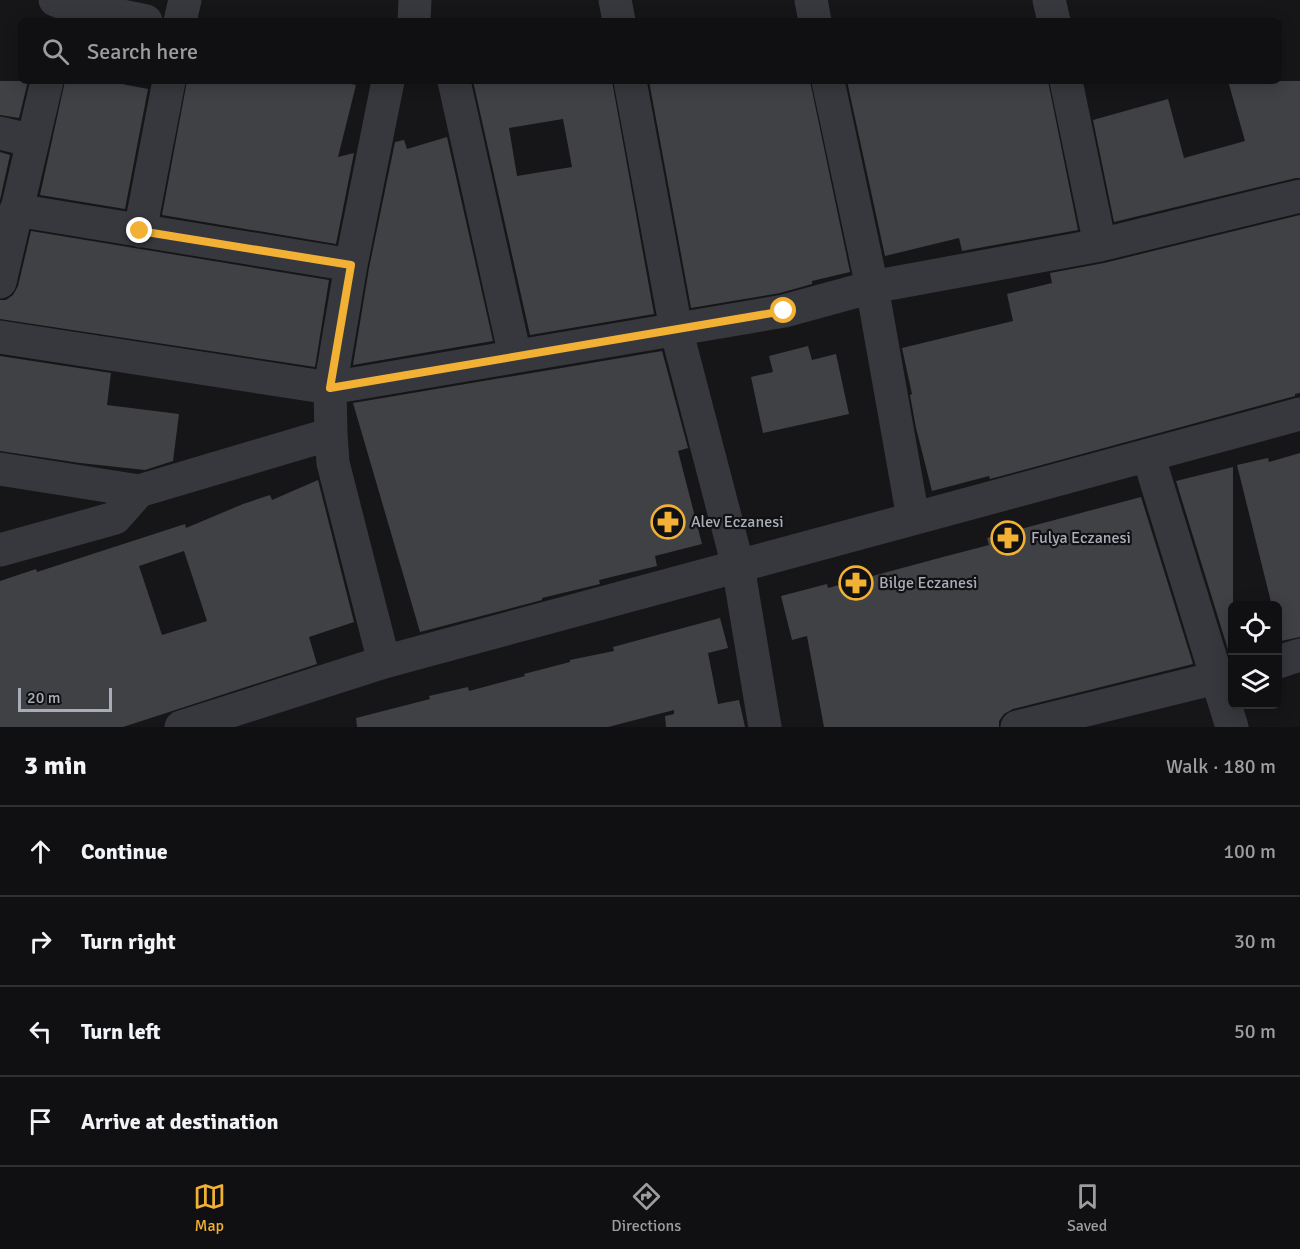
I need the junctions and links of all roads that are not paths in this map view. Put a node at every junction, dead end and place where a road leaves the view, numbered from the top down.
1 (185, 0) edge
2 (415, 0) edge
3 (615, 0) edge
4 (811, 0) edge
5 (1049, 0) edge
6 (60, 8) edge
7 (126, 18) edge
8 (181, 18) edge
9 (414, 18) edge
10 (618, 18) edge
11 (814, 18) edge
12 (1053, 18) edge
13 (46, 84) edge
14 (168, 84) edge
15 (387, 84) edge
16 (455, 84) edge
17 (631, 84) edge
18 (829, 84) edge
19 (1067, 84) edge
20 (0, 133) edge
21 (33, 141) junction
22 (1300, 196) edge
23 (16, 210) junction
24 (140, 231) junction
25 (1100, 245) junction
26 (351, 265) junction
27 (0, 282) edge
28 (872, 287) junction
29 (676, 329) junction
30 (0, 337) edge
31 (515, 356) junction
32 (330, 388) junction
33 (1300, 414) edge
34 (331, 434) junction
35 (1148, 455) junction
36 (0, 469) edge
37 (139, 491) junction
38 (914, 518) junction
39 (0, 550) edge
40 (738, 566) junction
41 (1300, 655) edge
42 (1282, 661) edge
43 (384, 662) junction
44 (1224, 676) edge
45 (200, 724) edge
46 (1023, 726) edge
47 (765, 727) edge
48 (1232, 727) edge

1 - 8 street
2 - 9 street
3 - 10 street
4 - 11 street
5 - 12 street
6 - 7 street
13 - 21 street
14 - 24 street
15 - 26 street
16 - 31 street
17 - 29 street
18 - 28 street
19 - 25 street
20 - 21 street
21 - 23 street
22 - 25 street
23 - 24 street
23 - 27 street
24 - 26 street
25 - 28 street
26 - 32 street
28 - 29 street
28 - 38 street
29 - 31 street
29 - 40 street
30 - 32 street
31 - 32 street
32 - 34 street
33 - 35 street
34 - 37 street
34 - 43 street
35 - 38 street
35 - 44 street
36 - 37 street
37 - 39 street
38 - 40 street
40 - 43 street
40 - 47 street
41 - 42 street
43 - 45 street
44 - 46 street
44 - 48 street

